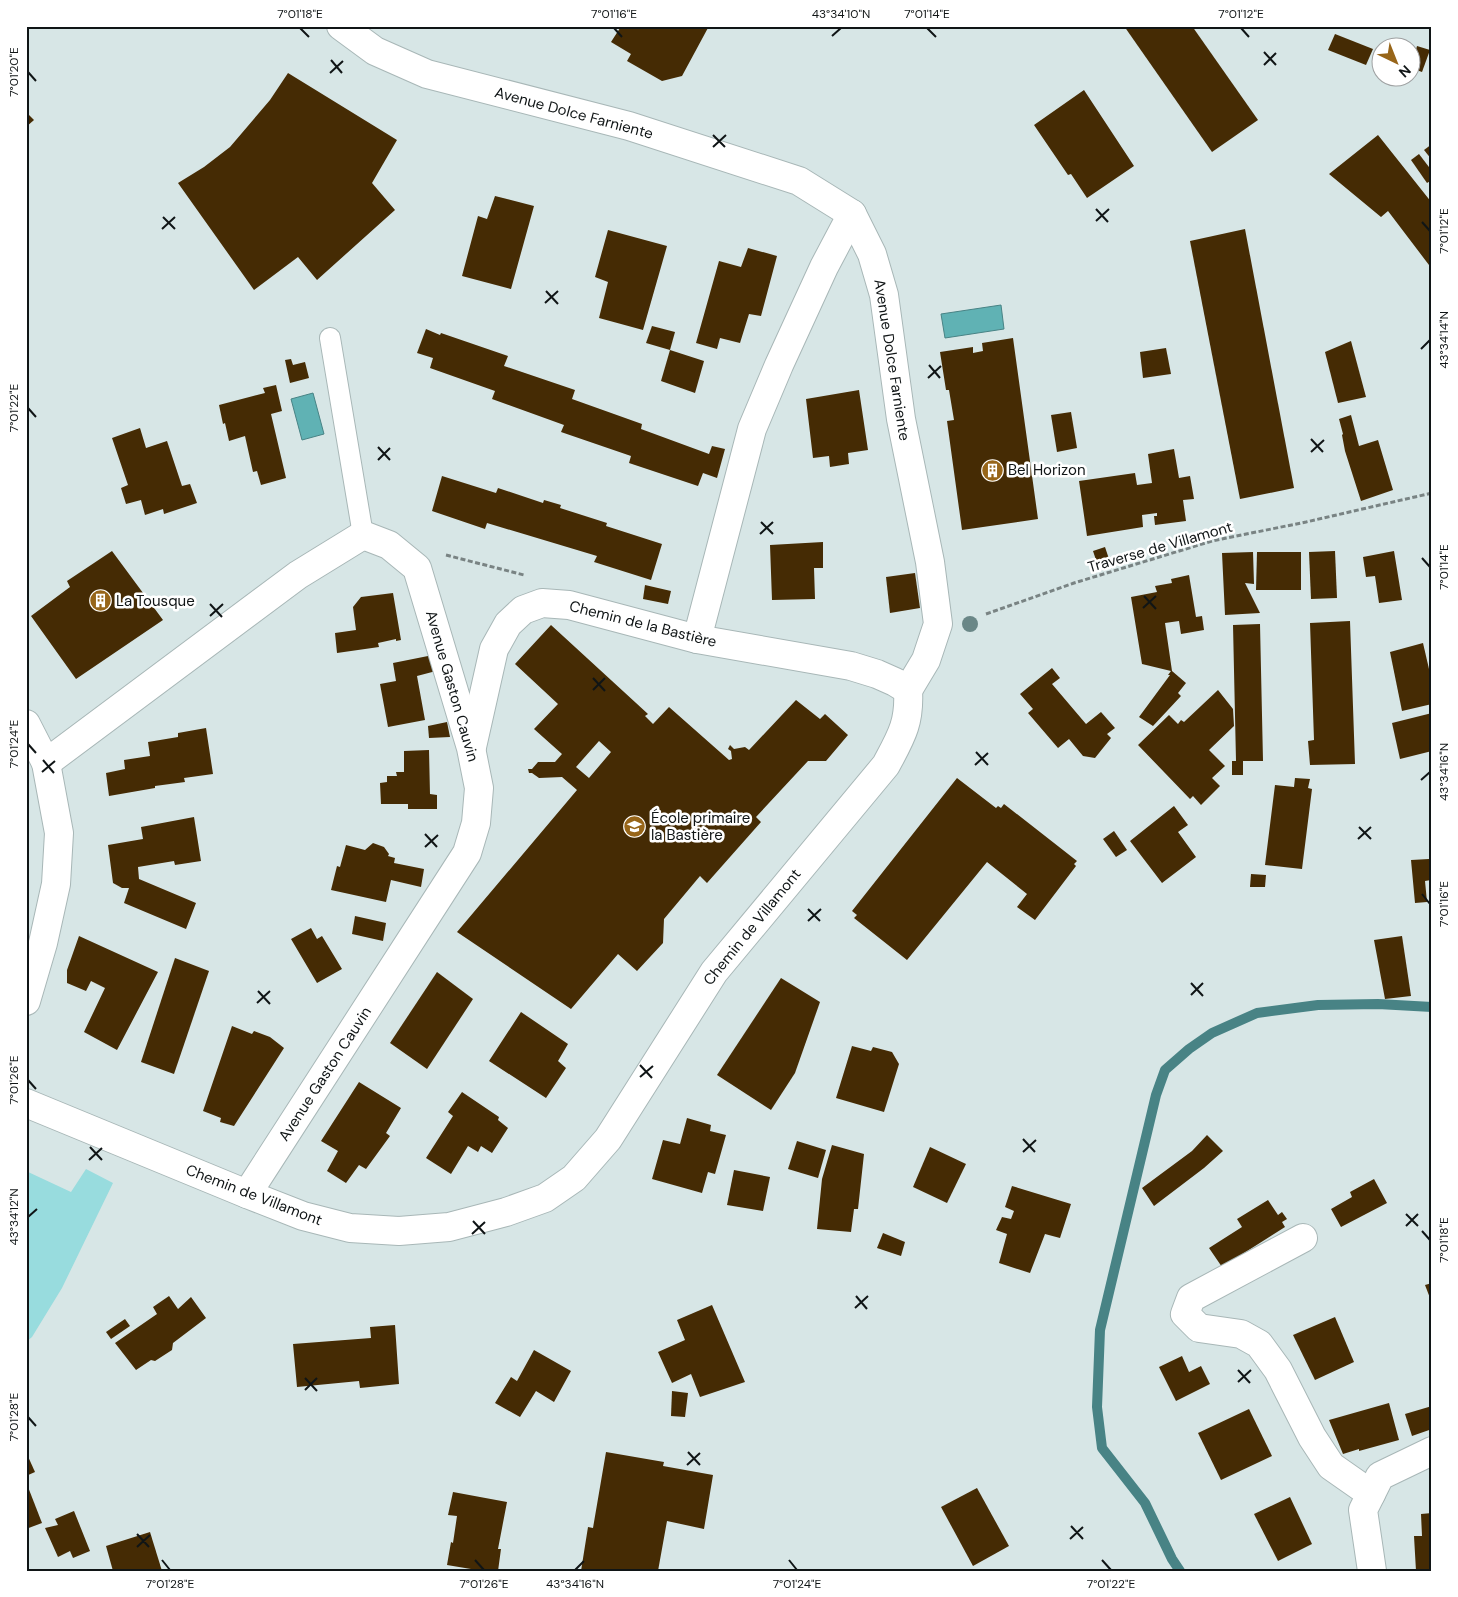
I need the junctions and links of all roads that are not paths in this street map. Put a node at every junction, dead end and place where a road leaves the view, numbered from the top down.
1 (340, 26) edge
2 (852, 214) junction
3 (330, 338) dead end
4 (364, 534) junction
5 (696, 639) junction
6 (908, 690) junction
7 (26, 724) edge
8 (471, 748) junction
9 (46, 763) junction
10 (26, 1001) edge
11 (26, 1103) edge
12 (247, 1194) junction
13 (1303, 1238) dead end
14 (1432, 1451) edge
15 (1371, 1494) junction
16 (1372, 1571) edge

1 - 2 street, Avenue Dolce Farniente
2 - 5 street
2 - 6 street, Avenue Dolce Farniente
3 - 4 lane
4 - 8 street, Avenue Gaston Cauvin
4 - 9 street
5 - 6 street, Chemin de la Bastière
5 - 8 street, Chemin de la Bastière
6 - 12 street, Chemin de Villamont
7 - 9 street
8 - 12 street, Avenue Gaston Cauvin
9 - 10 street
11 - 12 street, Chemin de Villamont
13 - 15 street
14 - 15 street
15 - 16 street

